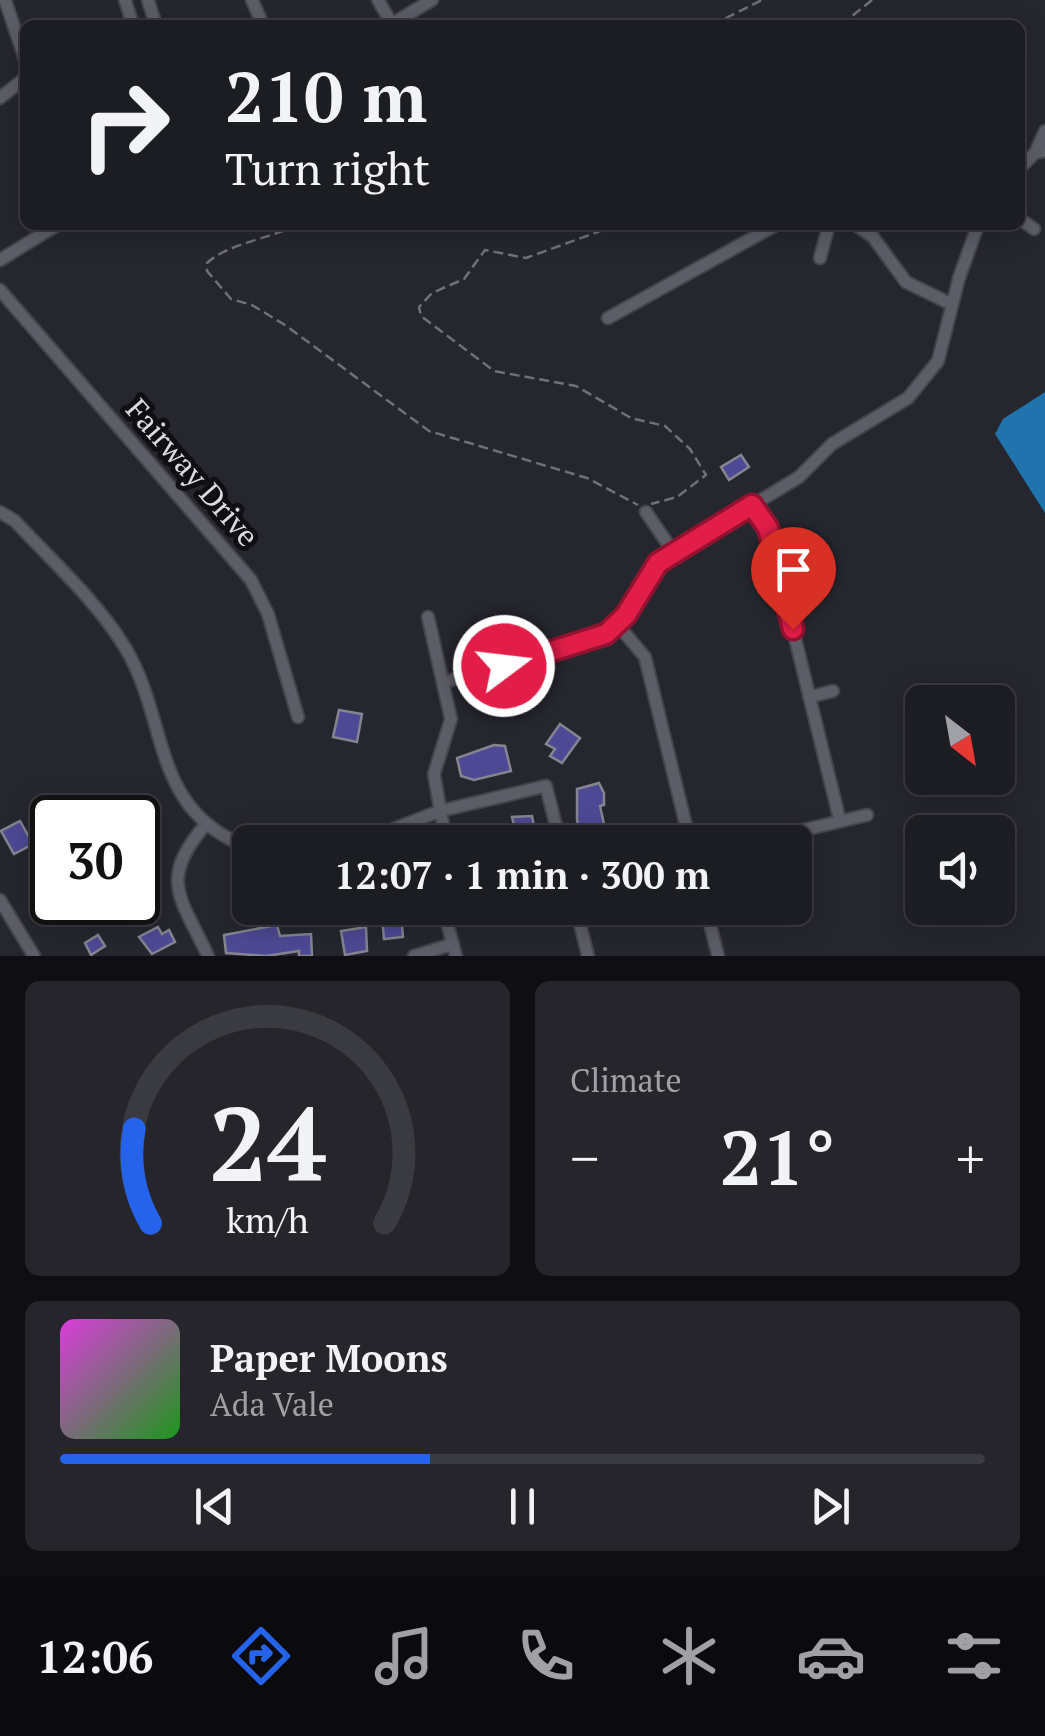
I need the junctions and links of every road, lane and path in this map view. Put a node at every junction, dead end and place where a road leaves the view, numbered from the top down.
1 (5, 0) edge
2 (432, 0) edge
3 (762, 0) edge
4 (872, 0) edge
5 (399, 20) edge
6 (722, 20) edge
7 (848, 20) edge
8 (20, 44) edge
9 (20, 82) edge
10 (0, 98) edge
11 (1045, 131) edge
12 (1037, 154) edge
13 (1025, 222) edge
14 (1034, 229) dead end
15 (49, 230) edge
16 (288, 230) edge
17 (603, 230) edge
18 (767, 230) edge
19 (828, 230) edge
20 (863, 230) edge
21 (976, 230) edge
22 (820, 258) dead end
23 (0, 260) edge
24 (0, 290) edge
25 (951, 304) junction
26 (608, 318) dead end
27 (752, 505) junction
28 (642, 509) junction
29 (0, 512) edge
30 (674, 553) junction
31 (428, 617) dead end
32 (617, 624) junction
33 (444, 682) junction
34 (833, 692) dead end
35 (810, 696) junction
36 (298, 717) dead end
37 (440, 811) junction
38 (867, 815) dead end
39 (840, 821) junction
40 (206, 824) junction
41 (404, 825) edge
42 (443, 825) edge
43 (556, 825) edge
44 (686, 825) edge
45 (812, 828) edge
46 (232, 838) edge
47 (0, 900) edge
48 (448, 925) edge
49 (580, 925) edge
50 (710, 925) edge
51 (455, 950) edge
52 (34, 956) edge
53 (208, 956) edge
54 (414, 956) edge
55 (588, 956) edge
56 (718, 956) edge

1 - 8 street
2 - 5 street
3 - 6 path
4 - 7 path
9 - 10 street
11 - 12 street
13 - 14 street
15 - 23 street
16 - 28 path
17 - 28 path
18 - 26 street
19 - 22 street
20 - 25 street
21 - 25 street
24 - 36 street, Fairway Drive
25 - 27 street
27 - 30 street
27 - 35 street
28 - 30 street
29 - 40 street
30 - 32 street
31 - 33 street
32 - 33 street
32 - 44 street
33 - 37 street
34 - 35 street
35 - 39 street
37 - 41 street
37 - 42 street
37 - 43 street
38 - 39 street
39 - 45 street
40 - 46 street
40 - 53 street
47 - 52 street
48 - 51 street
49 - 55 street
50 - 56 street
51 - 54 street

